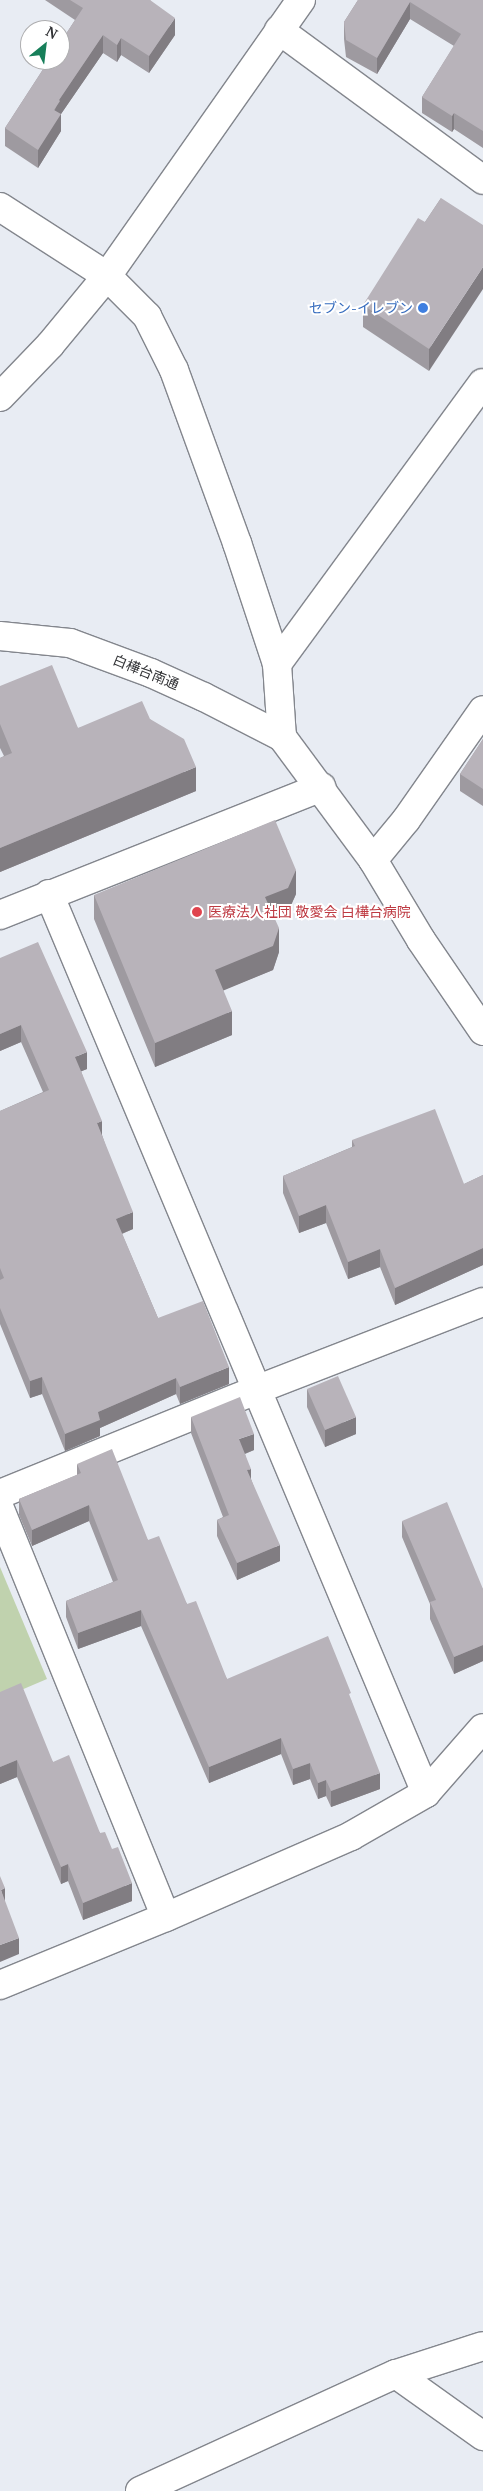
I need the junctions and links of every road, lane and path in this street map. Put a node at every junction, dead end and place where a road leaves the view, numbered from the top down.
1 (301, 0) edge
2 (279, 30) junction
3 (483, 180) edge
4 (0, 207) edge
5 (107, 276) junction
6 (483, 383) edge
7 (0, 397) edge
8 (0, 636) edge
9 (277, 664) junction
10 (483, 710) edge
11 (282, 737) junction
12 (321, 787) junction
13 (373, 860) junction
14 (49, 894) junction
15 (0, 915) edge
16 (483, 1031) edge
17 (483, 1302) edge
18 (256, 1390) junction
19 (0, 1494) edge
20 (0, 1509) edge
21 (483, 1728) edge
22 (426, 1793) junction
23 (166, 1917) junction
24 (0, 1985) edge
25 (483, 2346) edge
26 (396, 2374) junction
27 (483, 2436) edge
28 (140, 2491) edge

1 - 2 street
2 - 3 street
2 - 5 street
4 - 5 street
5 - 7 street
5 - 9 street
6 - 9 street
8 - 11 street, 白樺台南通
9 - 11 street
10 - 13 street
11 - 12 street
12 - 13 street
12 - 14 street
13 - 16 street
14 - 15 street
14 - 18 street
17 - 18 street
18 - 19 street
18 - 22 street
20 - 23 street
21 - 22 street
22 - 23 street
23 - 24 street
25 - 26 street
26 - 27 street
26 - 28 street

